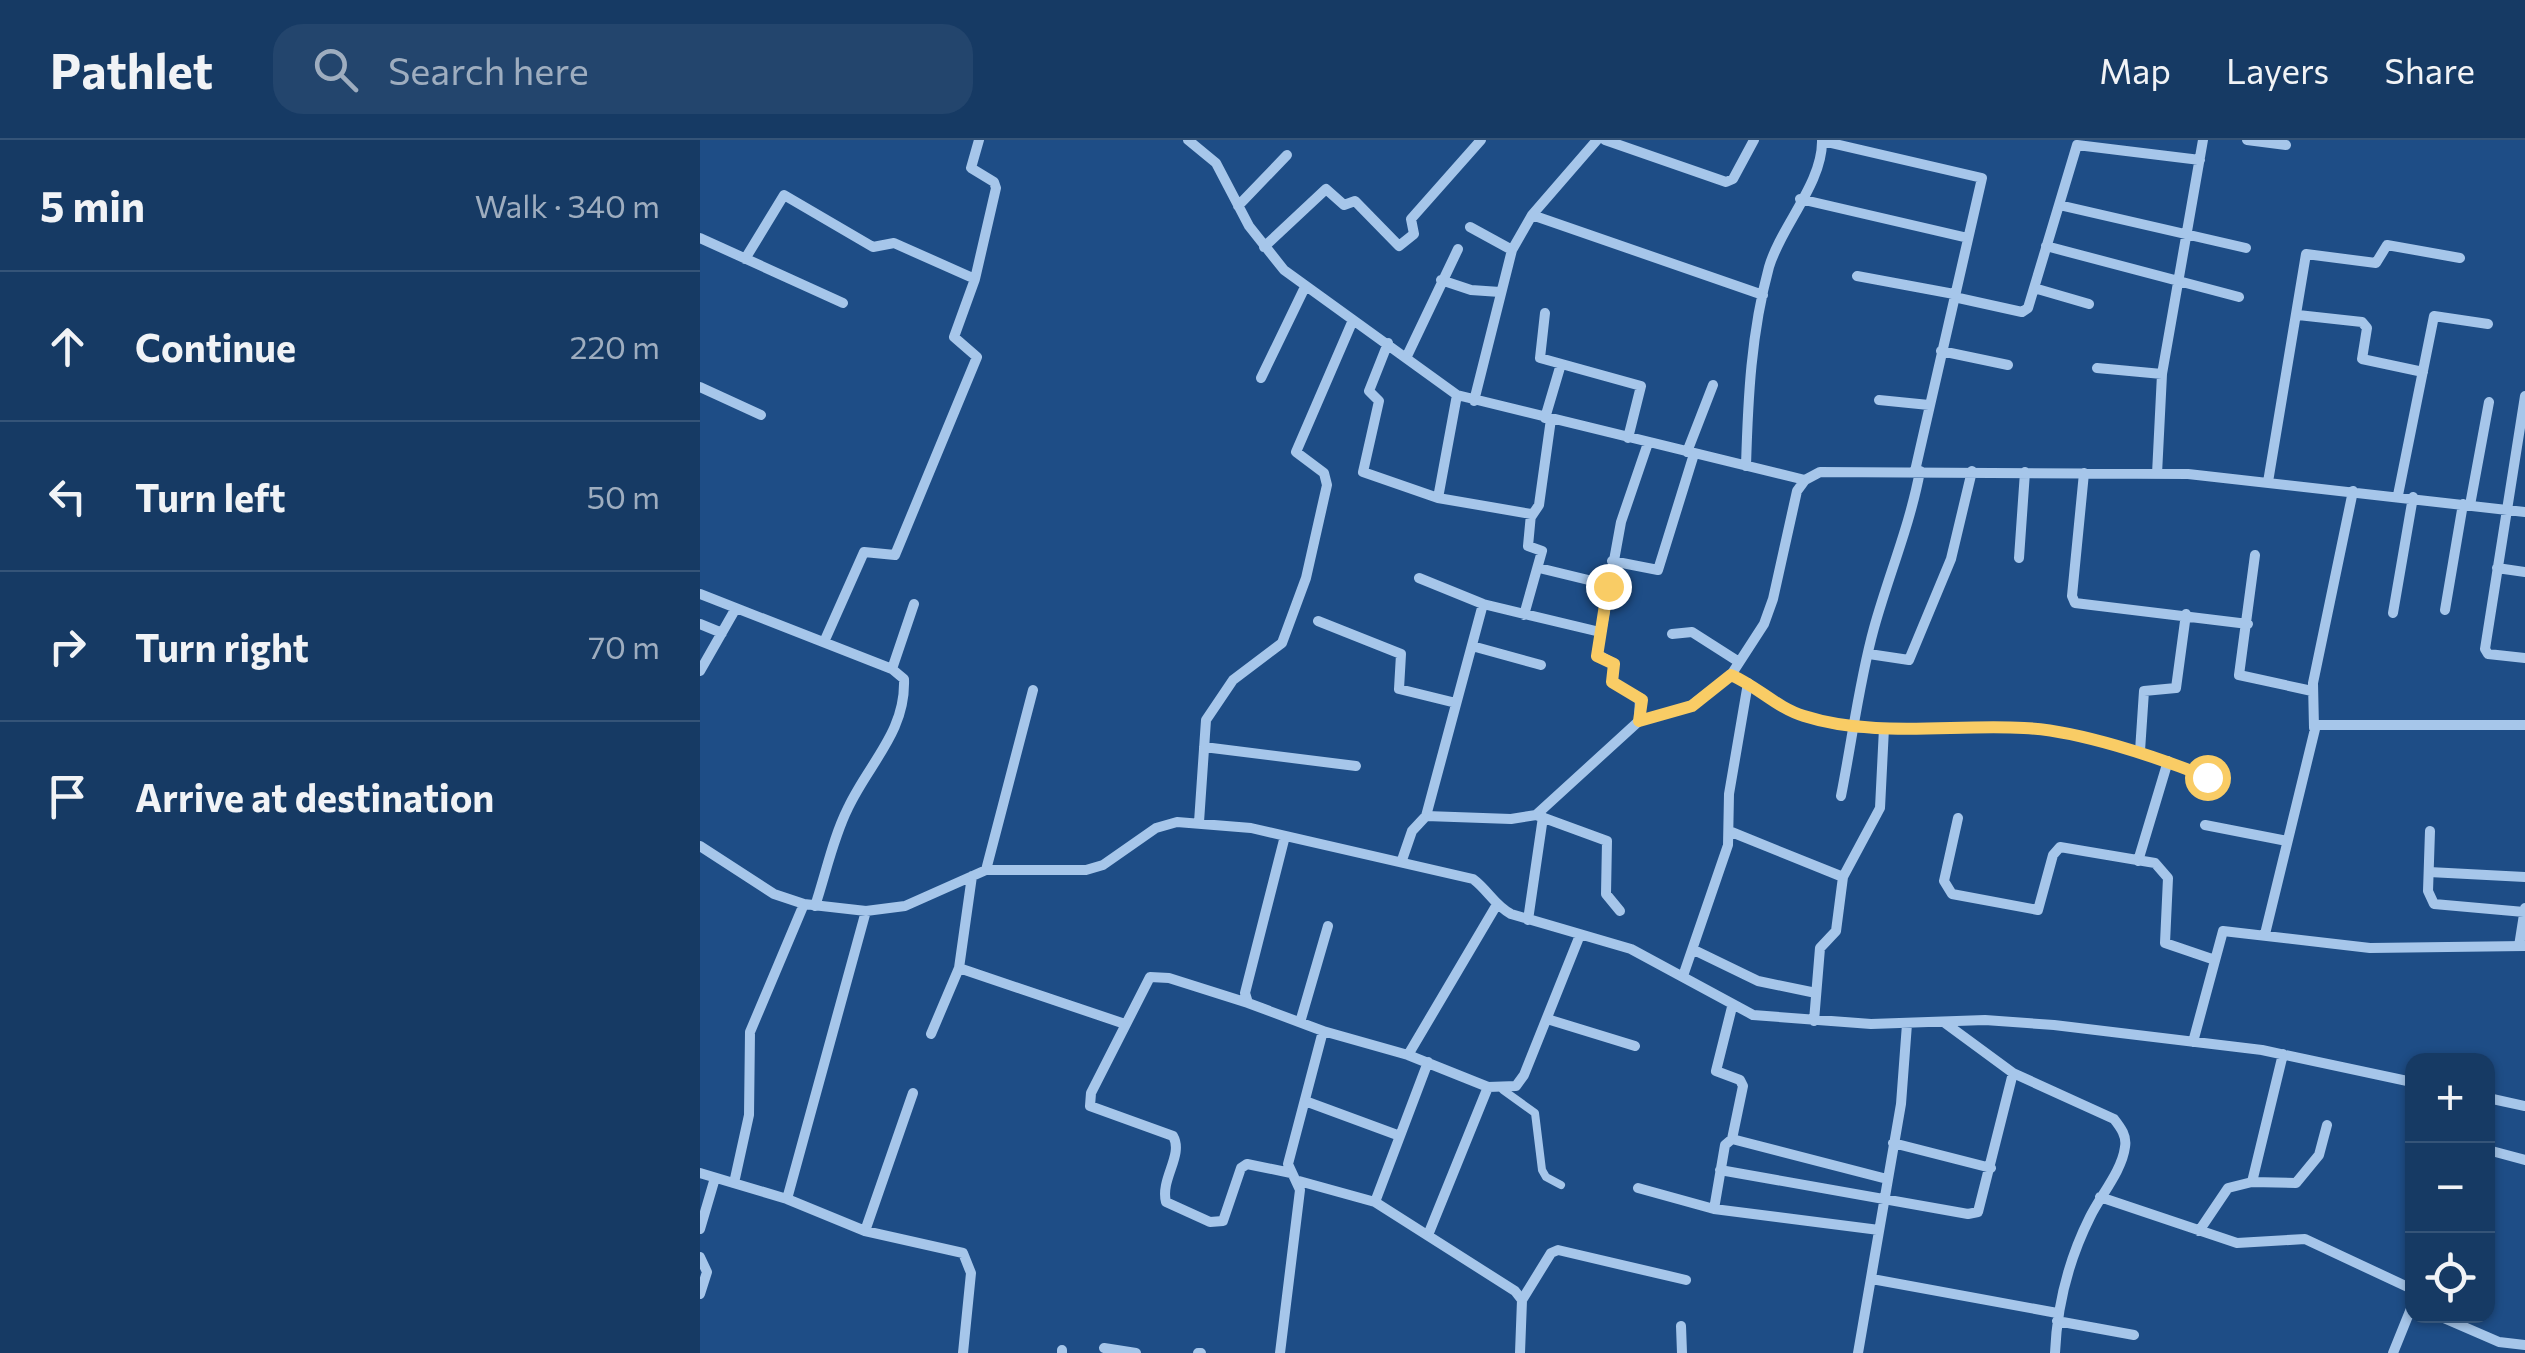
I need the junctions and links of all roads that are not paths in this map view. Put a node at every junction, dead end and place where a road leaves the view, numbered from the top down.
1 (979, 140) edge
2 (1188, 140) edge
3 (1216, 140) edge
4 (1482, 140) edge
5 (1598, 140) edge
6 (1606, 140) edge
7 (1754, 140) edge
8 (1822, 140) edge
9 (2203, 140) edge
10 (2247, 140) edge
11 (2286, 146) dead end
12 (1205, 150) junction
13 (1287, 156) dead end
14 (2200, 160) junction
15 (1800, 199) junction
16 (2059, 205) junction
17 (1238, 206) junction
18 (1532, 215) junction
19 (1470, 227) dead end
20 (700, 238) edge
21 (1968, 238) junction
22 (2185, 238) junction
23 (2046, 246) junction
24 (1264, 247) junction
25 (2246, 248) dead end
26 (1458, 250) dead end
27 (1512, 250) junction
28 (2460, 258) dead end
29 (745, 259) junction
30 (1857, 276) dead end
31 (975, 279) junction
32 (1441, 280) junction
33 (2177, 280) junction
34 (1305, 287) junction
35 (2034, 288) junction
36 (1500, 292) junction
37 (1763, 295) junction
38 (1954, 296) junction
39 (2240, 297) dead end
40 (843, 304) dead end
41 (2089, 304) dead end
42 (1545, 313) dead end
43 (2298, 314) junction
44 (1353, 320) junction
45 (2488, 324) dead end
46 (1388, 343) junction
47 (1941, 351) junction
48 (1407, 356) junction
49 (1560, 364) junction
50 (2008, 365) dead end
51 (2097, 368) dead end
52 (2422, 372) junction
53 (2162, 374) junction
54 (1261, 378) dead end
55 (1713, 385) dead end
56 (700, 388) edge
57 (1458, 395) junction
58 (2525, 396) edge
59 (1880, 400) dead end
60 (1474, 401) junction
61 (2490, 402) dead end
62 (1929, 405) junction
63 (761, 415) dead end
64 (1548, 418) junction
65 (1628, 438) junction
66 (1648, 442) junction
67 (1691, 453) junction
68 (1746, 466) junction
69 (1917, 471) junction
70 (1972, 471) junction
71 (2025, 472) junction
72 (2084, 472) junction
73 (2157, 474) junction
74 (1805, 480) junction
75 (2268, 482) junction
76 (2353, 491) junction
77 (2398, 496) junction
78 (2413, 497) junction
79 (1438, 498) junction
80 (2466, 504) junction
81 (2506, 509) junction
82 (2525, 512) edge
83 (1532, 516) junction
84 (2255, 556) dead end
85 (2020, 558) dead end
86 (1612, 561) junction
87 (1539, 568) junction
88 (2497, 568) junction
89 (2525, 572) edge
90 (1419, 578) dead end
91 (1608, 586) junction
92 (700, 594) edge
93 (914, 604) dead end
94 (1484, 604) junction
95 (736, 608) junction
96 (2445, 610) dead end
97 (2393, 613) dead end
98 (2186, 614) junction
99 (1524, 615) junction
100 (1318, 621) dead end
101 (700, 624) edge
102 (2248, 624) junction
103 (1600, 632) junction
104 (722, 634) junction
105 (1672, 634) dead end
106 (824, 642) junction
107 (1472, 646) junction
108 (1869, 654) junction
109 (2525, 658) edge
110 (1739, 662) junction
111 (1541, 665) dead end
112 (892, 668) junction
113 (700, 671) edge
114 (1731, 675) junction
115 (1748, 682) junction
116 (1033, 690) dead end
117 (2312, 691) junction
118 (1456, 703) junction
119 (2525, 710) edge
120 (1639, 721) junction
121 (1856, 724) junction
122 (2524, 726) edge
123 (1884, 728) junction
124 (2314, 728) junction
125 (1204, 747) junction
126 (2140, 751) junction
127 (2168, 761) junction
128 (1356, 766) dead end
129 (2207, 777) dead end
130 (1841, 796) dead end
131 (1426, 816) junction
132 (1539, 816) junction
133 (1958, 818) dead end
134 (1199, 822) junction
135 (2205, 825) dead end
136 (1728, 831) junction
137 (2430, 831) dead end
138 (1284, 836) junction
139 (2287, 842) junction
140 (700, 846) edge
141 (1402, 860) junction
142 (2138, 861) junction
143 (986, 870) junction
144 (2429, 872) junction
145 (972, 876) junction
146 (2525, 876) edge
147 (1843, 877) junction
148 (810, 905) junction
149 (1496, 906) junction
150 (2525, 910) edge
151 (866, 911) junction
152 (1620, 911) dead end
153 (1528, 920) junction
154 (1328, 926) dead end
155 (2266, 934) junction
156 (1580, 935) junction
157 (2522, 946) edge
158 (1694, 950) junction
159 (2212, 959) junction
160 (958, 968) junction
161 (1683, 976) junction
162 (1816, 994) junction
163 (1248, 1003) junction
164 (1732, 1007) junction
165 (1547, 1019) junction
166 (1301, 1020) junction
167 (1814, 1021) junction
168 (1945, 1023) junction
169 (1125, 1024) junction
170 (1906, 1024) junction
171 (1322, 1031) junction
172 (932, 1034) dead end
173 (2192, 1042) junction
174 (1635, 1046) dead end
175 (2283, 1054) junction
176 (1408, 1056) junction
177 (1428, 1062) junction
178 (2014, 1074) junction
179 (2405, 1080) edge
180 (1488, 1087) junction
181 (1503, 1090) junction
182 (914, 1093) dead end
183 (2495, 1100) edge
184 (1305, 1101) junction
185 (2525, 1106) edge
186 (2328, 1126) dead end
187 (1400, 1136) junction
188 (1732, 1139) junction
189 (1892, 1143) junction
190 (2495, 1152) edge
191 (2525, 1160) edge
192 (1991, 1168) junction
193 (1720, 1170) junction
194 (700, 1173) edge
195 (1295, 1177) junction
196 (716, 1178) junction
197 (1887, 1179) junction
198 (734, 1182) junction
199 (2252, 1182) junction
200 (1562, 1185) dead end
201 (1638, 1188) dead end
202 (1884, 1197) junction
203 (2100, 1197) junction
204 (787, 1199) junction
205 (1375, 1202) junction
206 (1714, 1209) junction
207 (700, 1229) edge
208 (1879, 1230) junction
209 (2200, 1231) junction
210 (865, 1232) junction
211 (1428, 1235) junction
212 (700, 1257) edge
213 (1872, 1279) junction
214 (1686, 1280) dead end
215 (2405, 1286) edge
216 (700, 1294) edge
217 (1522, 1300) junction
218 (2057, 1317) junction
219 (2405, 1322) edge
220 (2455, 1323) edge
221 (1680, 1326) dead end
222 (2134, 1335) dead end
223 (2525, 1346) edge
224 (1104, 1348) dead end
225 (963, 1353) edge
226 (1136, 1353) edge
227 (1280, 1353) edge
228 (1520, 1353) edge
229 (1682, 1353) edge
230 (1858, 1353) edge
231 (2055, 1353) edge
232 (2392, 1353) edge

1 - 31 street
2 - 12 street
3 - 12 street
4 - 24 street
5 - 18 street
6 - 7 street
8 - 15 street
8 - 21 street
9 - 14 street
10 - 11 street
12 - 17 street
13 - 17 street
14 - 16 street
14 - 22 street
15 - 21 street
15 - 37 street
16 - 22 street
16 - 23 street
17 - 24 street
18 - 27 street
18 - 37 street
19 - 27 street
20 - 29 street
21 - 38 street
22 - 25 street
22 - 33 street
23 - 33 street
23 - 35 street
24 - 34 street
26 - 32 street
27 - 36 street
28 - 43 street
29 - 31 street
29 - 40 street
30 - 38 street
31 - 106 street
32 - 36 street
32 - 48 street
33 - 39 street
33 - 53 street
34 - 44 street
34 - 54 street
35 - 38 street
35 - 41 street
36 - 60 street
37 - 68 street
38 - 47 street
42 - 49 street
43 - 52 street
43 - 75 street
44 - 46 street
44 - 125 street
45 - 52 street
46 - 48 street
46 - 79 street
47 - 50 street
47 - 62 street
48 - 57 street
49 - 64 street
49 - 65 street
51 - 53 street
52 - 77 street
53 - 73 street
55 - 67 street
56 - 63 street
57 - 60 street
57 - 79 street
58 - 81 street
59 - 62 street
60 - 64 street
61 - 80 street
62 - 69 street
64 - 65 street
64 - 83 street
65 - 66 street
66 - 67 street
66 - 86 street
67 - 68 street
67 - 86 street
68 - 74 street
69 - 70 street
69 - 74 street
69 - 108 street
70 - 71 street
70 - 108 street
71 - 72 street
71 - 85 street
72 - 73 street
72 - 98 street
73 - 75 street
74 - 110 street
75 - 76 street
76 - 77 street
76 - 117 street
77 - 78 street
78 - 80 street
78 - 97 street
79 - 83 street
80 - 81 street
80 - 96 street
81 - 82 street
81 - 88 street
83 - 87 street
84 - 102 street
86 - 91 street
87 - 91 street
87 - 99 street
88 - 89 street
88 - 109 street
90 - 94 street
91 - 103 street
92 - 95 street
93 - 112 street
94 - 99 street
94 - 107 street
95 - 104 street
95 - 106 street
98 - 102 street
98 - 126 street
99 - 103 street
100 - 118 street
101 - 104 street
102 - 117 street
103 - 120 street
104 - 113 street
105 - 110 street
106 - 112 street
107 - 111 street
107 - 118 street
108 - 121 street
110 - 114 street
112 - 148 street
114 - 115 street
114 - 120 street
115 - 121 street
115 - 136 street
116 - 143 street
117 - 124 street
118 - 131 street
119 - 122 street
120 - 132 street
121 - 123 street
121 - 130 street
122 - 124 street
123 - 126 street
123 - 147 street
124 - 139 street
125 - 128 street
125 - 134 street
126 - 127 street
127 - 129 street
127 - 142 street
131 - 132 street
131 - 141 street
132 - 152 street
132 - 153 street
133 - 142 street
134 - 138 street
134 - 143 street
135 - 139 street
136 - 147 street
136 - 158 street
137 - 144 street
138 - 141 street
138 - 163 street
139 - 155 street
140 - 148 street
141 - 149 street
142 - 159 street
143 - 145 street
144 - 146 street
144 - 150 street
145 - 151 street
145 - 160 street
147 - 162 street
148 - 151 street
148 - 198 street
149 - 153 street
149 - 176 street
150 - 157 street
151 - 204 street
153 - 156 street
154 - 166 street
155 - 157 street
155 - 159 street
156 - 161 street
156 - 165 street
158 - 161 street
158 - 162 street
159 - 173 street
160 - 169 street
160 - 172 street
161 - 164 street
162 - 167 street
163 - 166 street
163 - 169 street
164 - 167 street
164 - 188 street
165 - 174 street
165 - 181 street
166 - 171 street
167 - 170 street
168 - 170 street
168 - 173 street
168 - 178 street
169 - 195 street
170 - 189 street
171 - 176 street
171 - 184 street
173 - 175 street
175 - 179 street
175 - 199 street
176 - 177 street
177 - 180 street
177 - 187 street
178 - 192 street
178 - 203 street
180 - 181 street
180 - 211 street
181 - 200 lane
182 - 210 street
183 - 185 street
184 - 187 street
184 - 195 street
186 - 199 street
187 - 205 street
188 - 193 street
188 - 197 street
189 - 192 street
189 - 197 street
190 - 191 street
192 - 202 street
193 - 202 street
193 - 206 street
194 - 196 street
195 - 205 street
195 - 227 street
196 - 198 street
196 - 207 street
197 - 202 street
198 - 204 street
199 - 209 street
201 - 206 street
202 - 208 street
203 - 209 street
203 - 218 street
204 - 210 street
205 - 211 street
206 - 208 street
208 - 213 street
209 - 215 street
210 - 225 street
211 - 217 street
212 - 216 street
213 - 218 street
213 - 230 street
214 - 217 street
217 - 228 street
218 - 222 street
218 - 231 street
219 - 232 street
220 - 223 street
221 - 229 street
224 - 226 street

